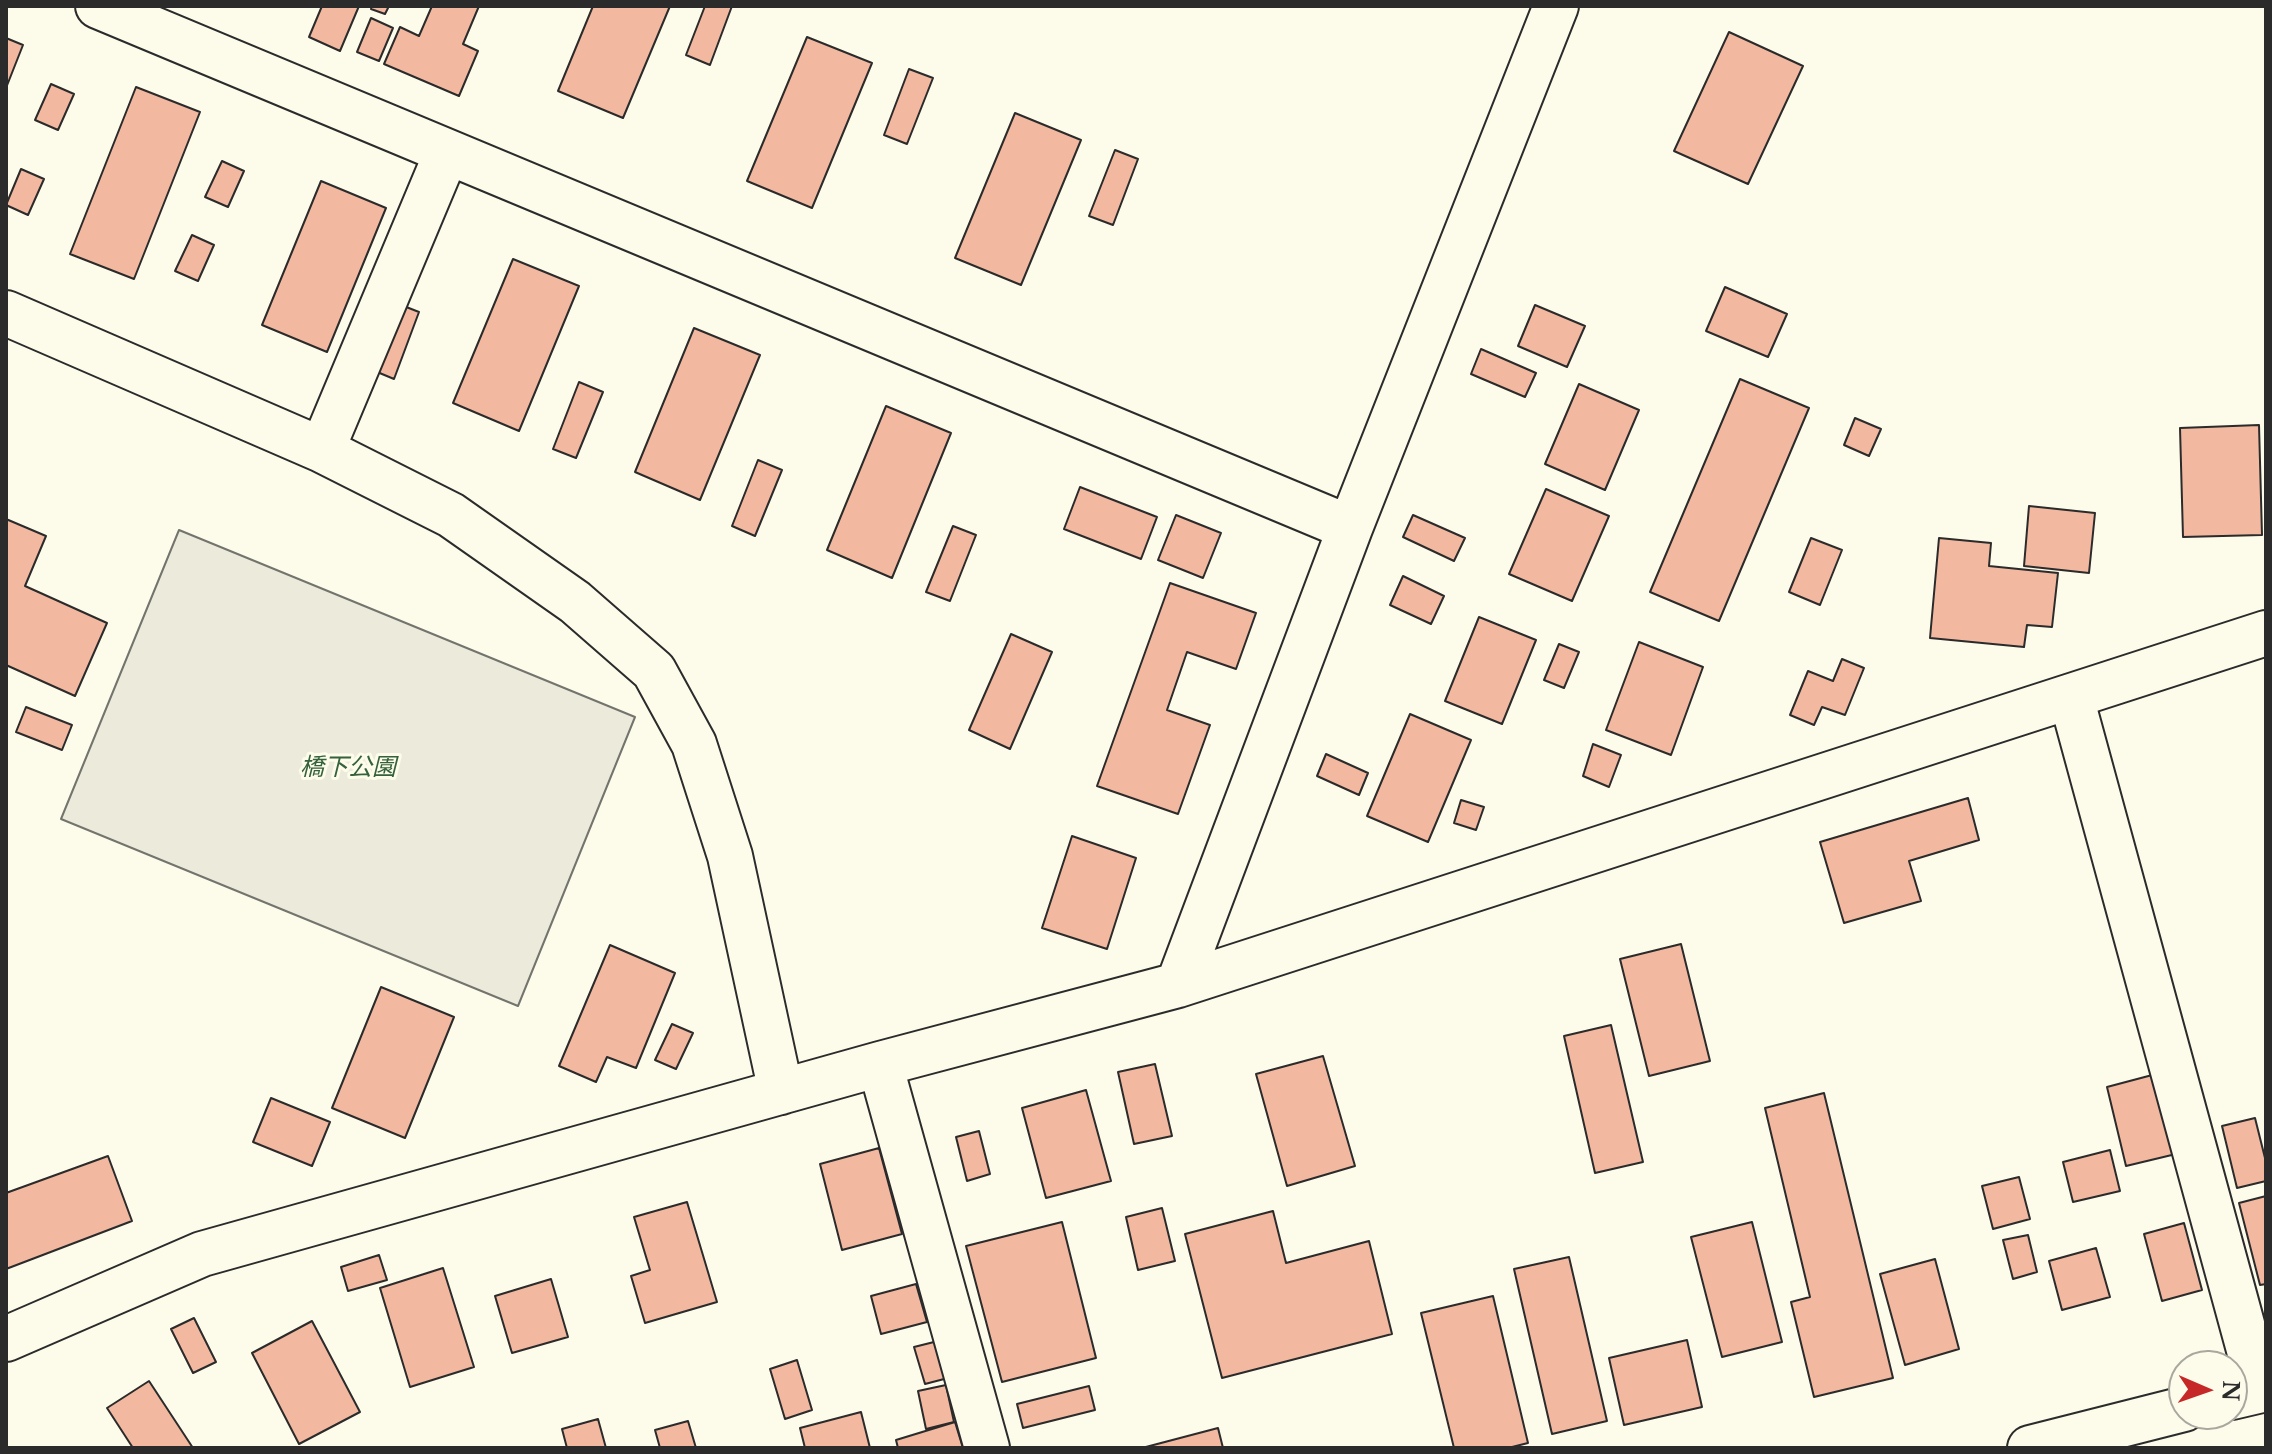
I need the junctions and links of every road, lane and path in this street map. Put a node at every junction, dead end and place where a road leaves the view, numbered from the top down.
1 (98, 6) edge
2 (1556, 6) edge
3 (447, 152) junction
4 (6, 313) edge
5 (322, 450) junction
6 (1350, 528) junction
7 (2266, 633) edge
8 (2071, 697) junction
9 (1178, 985) junction
10 (880, 1064) junction
11 (781, 1092) junction
12 (6, 1339) edge
13 (2253, 1392) edge
14 (2168, 1413) edge
15 (987, 1448) edge
16 (2030, 1448) edge

1 - 3 main road
2 - 6 main road
3 - 5 main road
3 - 6 main road
4 - 5 main road
5 - 11 main road
6 - 9 main road
7 - 8 main road
8 - 9 main road
8 - 13 main road
9 - 10 main road
10 - 11 main road
10 - 15 main road
11 - 12 main road
14 - 16 main road

